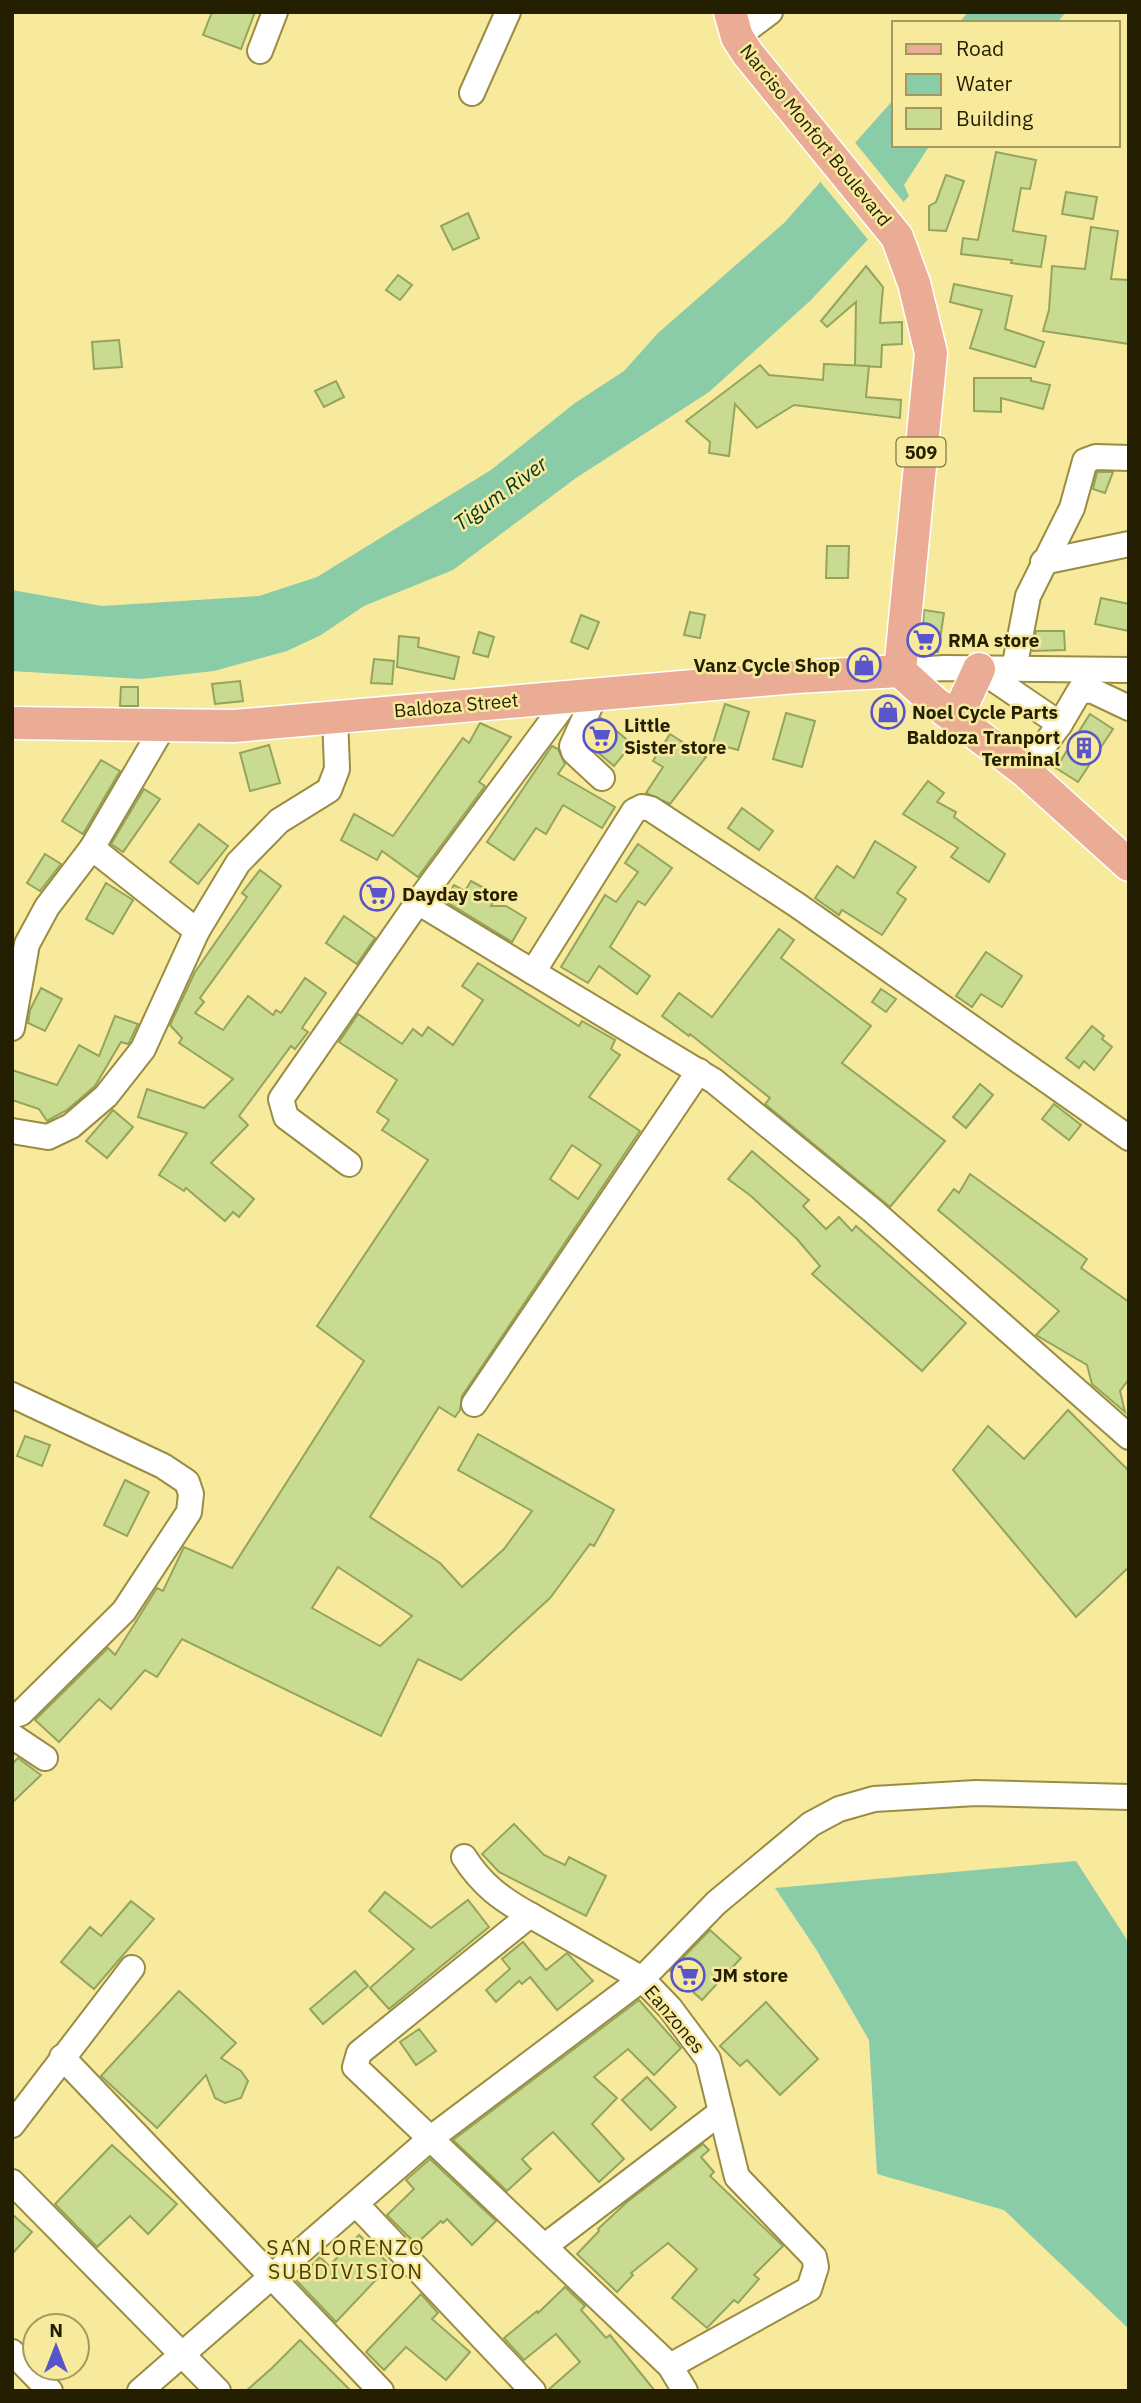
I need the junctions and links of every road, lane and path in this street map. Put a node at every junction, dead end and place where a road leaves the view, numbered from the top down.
1 (275, 12) edge
2 (508, 12) edge
3 (770, 12) edge
4 (739, 34) edge
5 (260, 51) dead end
6 (472, 93) dead end
7 (1129, 458) edge
8 (1129, 544) edge
9 (1044, 562) junction
10 (979, 669) junction
11 (1014, 669) junction
12 (1129, 670) edge
13 (900, 671) junction
14 (584, 694) junction
15 (1129, 708) edge
16 (335, 715) junction
17 (956, 719) junction
18 (12, 723) edge
19 (1060, 724) junction
20 (163, 727) junction
21 (1025, 771) junction
22 (602, 778) dead end
23 (92, 848) junction
24 (1129, 865) edge
25 (418, 902) junction
26 (197, 930) junction
27 (533, 971) junction
28 (12, 1028) edge
29 (699, 1071) junction
30 (12, 1131) edge
31 (1129, 1138) edge
32 (349, 1164) dead end
33 (12, 1395) edge
34 (474, 1404) dead end
35 (1129, 1437) edge
36 (12, 1716) edge
37 (12, 1736) edge
38 (45, 1758) dead end
39 (1129, 1797) edge
40 (464, 1857) dead end
41 (530, 1915) junction
42 (132, 1968) dead end
43 (642, 1979) junction
44 (62, 2057) junction
45 (721, 2112) junction
46 (12, 2124) edge
47 (431, 2138) junction
48 (12, 2182) edge
49 (357, 2206) junction
50 (545, 2246) junction
51 (271, 2275) junction
52 (12, 2352) edge
53 (183, 2353) junction
54 (670, 2366) junction
55 (50, 2391) edge
56 (140, 2391) edge
57 (218, 2391) edge
58 (381, 2391) edge
59 (533, 2391) edge
60 (685, 2391) edge

1 - 5 street
2 - 6 street
3 - 4 street
4 - 13 main road, Narciso Monfort Boulevard / 509
7 - 9 street
8 - 9 street
9 - 11 street
10 - 11 street
10 - 13 street
10 - 17 main road
10 - 19 street
11 - 12 street
13 - 14 main road, Baldoza Street
13 - 17 main road
14 - 16 main road, Baldoza Street
14 - 22 street
14 - 25 street
15 - 19 street
16 - 20 main road, Baldoza Street
16 - 26 street
17 - 21 main road
18 - 20 main road, Baldoza Street
19 - 21 street
20 - 23 street
21 - 24 main road
23 - 26 street
23 - 28 street
25 - 27 street
25 - 32 street
26 - 30 street
27 - 29 street
27 - 31 street
29 - 34 street
29 - 35 street
33 - 36 street
37 - 38 street
39 - 43 street
40 - 41 street, Eanzones
41 - 43 street, Eanzones
41 - 47 street
42 - 44 street
43 - 45 street, Eanzones
43 - 47 street
44 - 46 street
44 - 51 street
45 - 50 street
45 - 54 street, Eanzones
47 - 49 street
47 - 50 street
48 - 53 street
49 - 51 street
49 - 59 street
50 - 54 street
51 - 53 street
51 - 58 street
52 - 55 street
53 - 56 street
53 - 57 street
54 - 60 street

